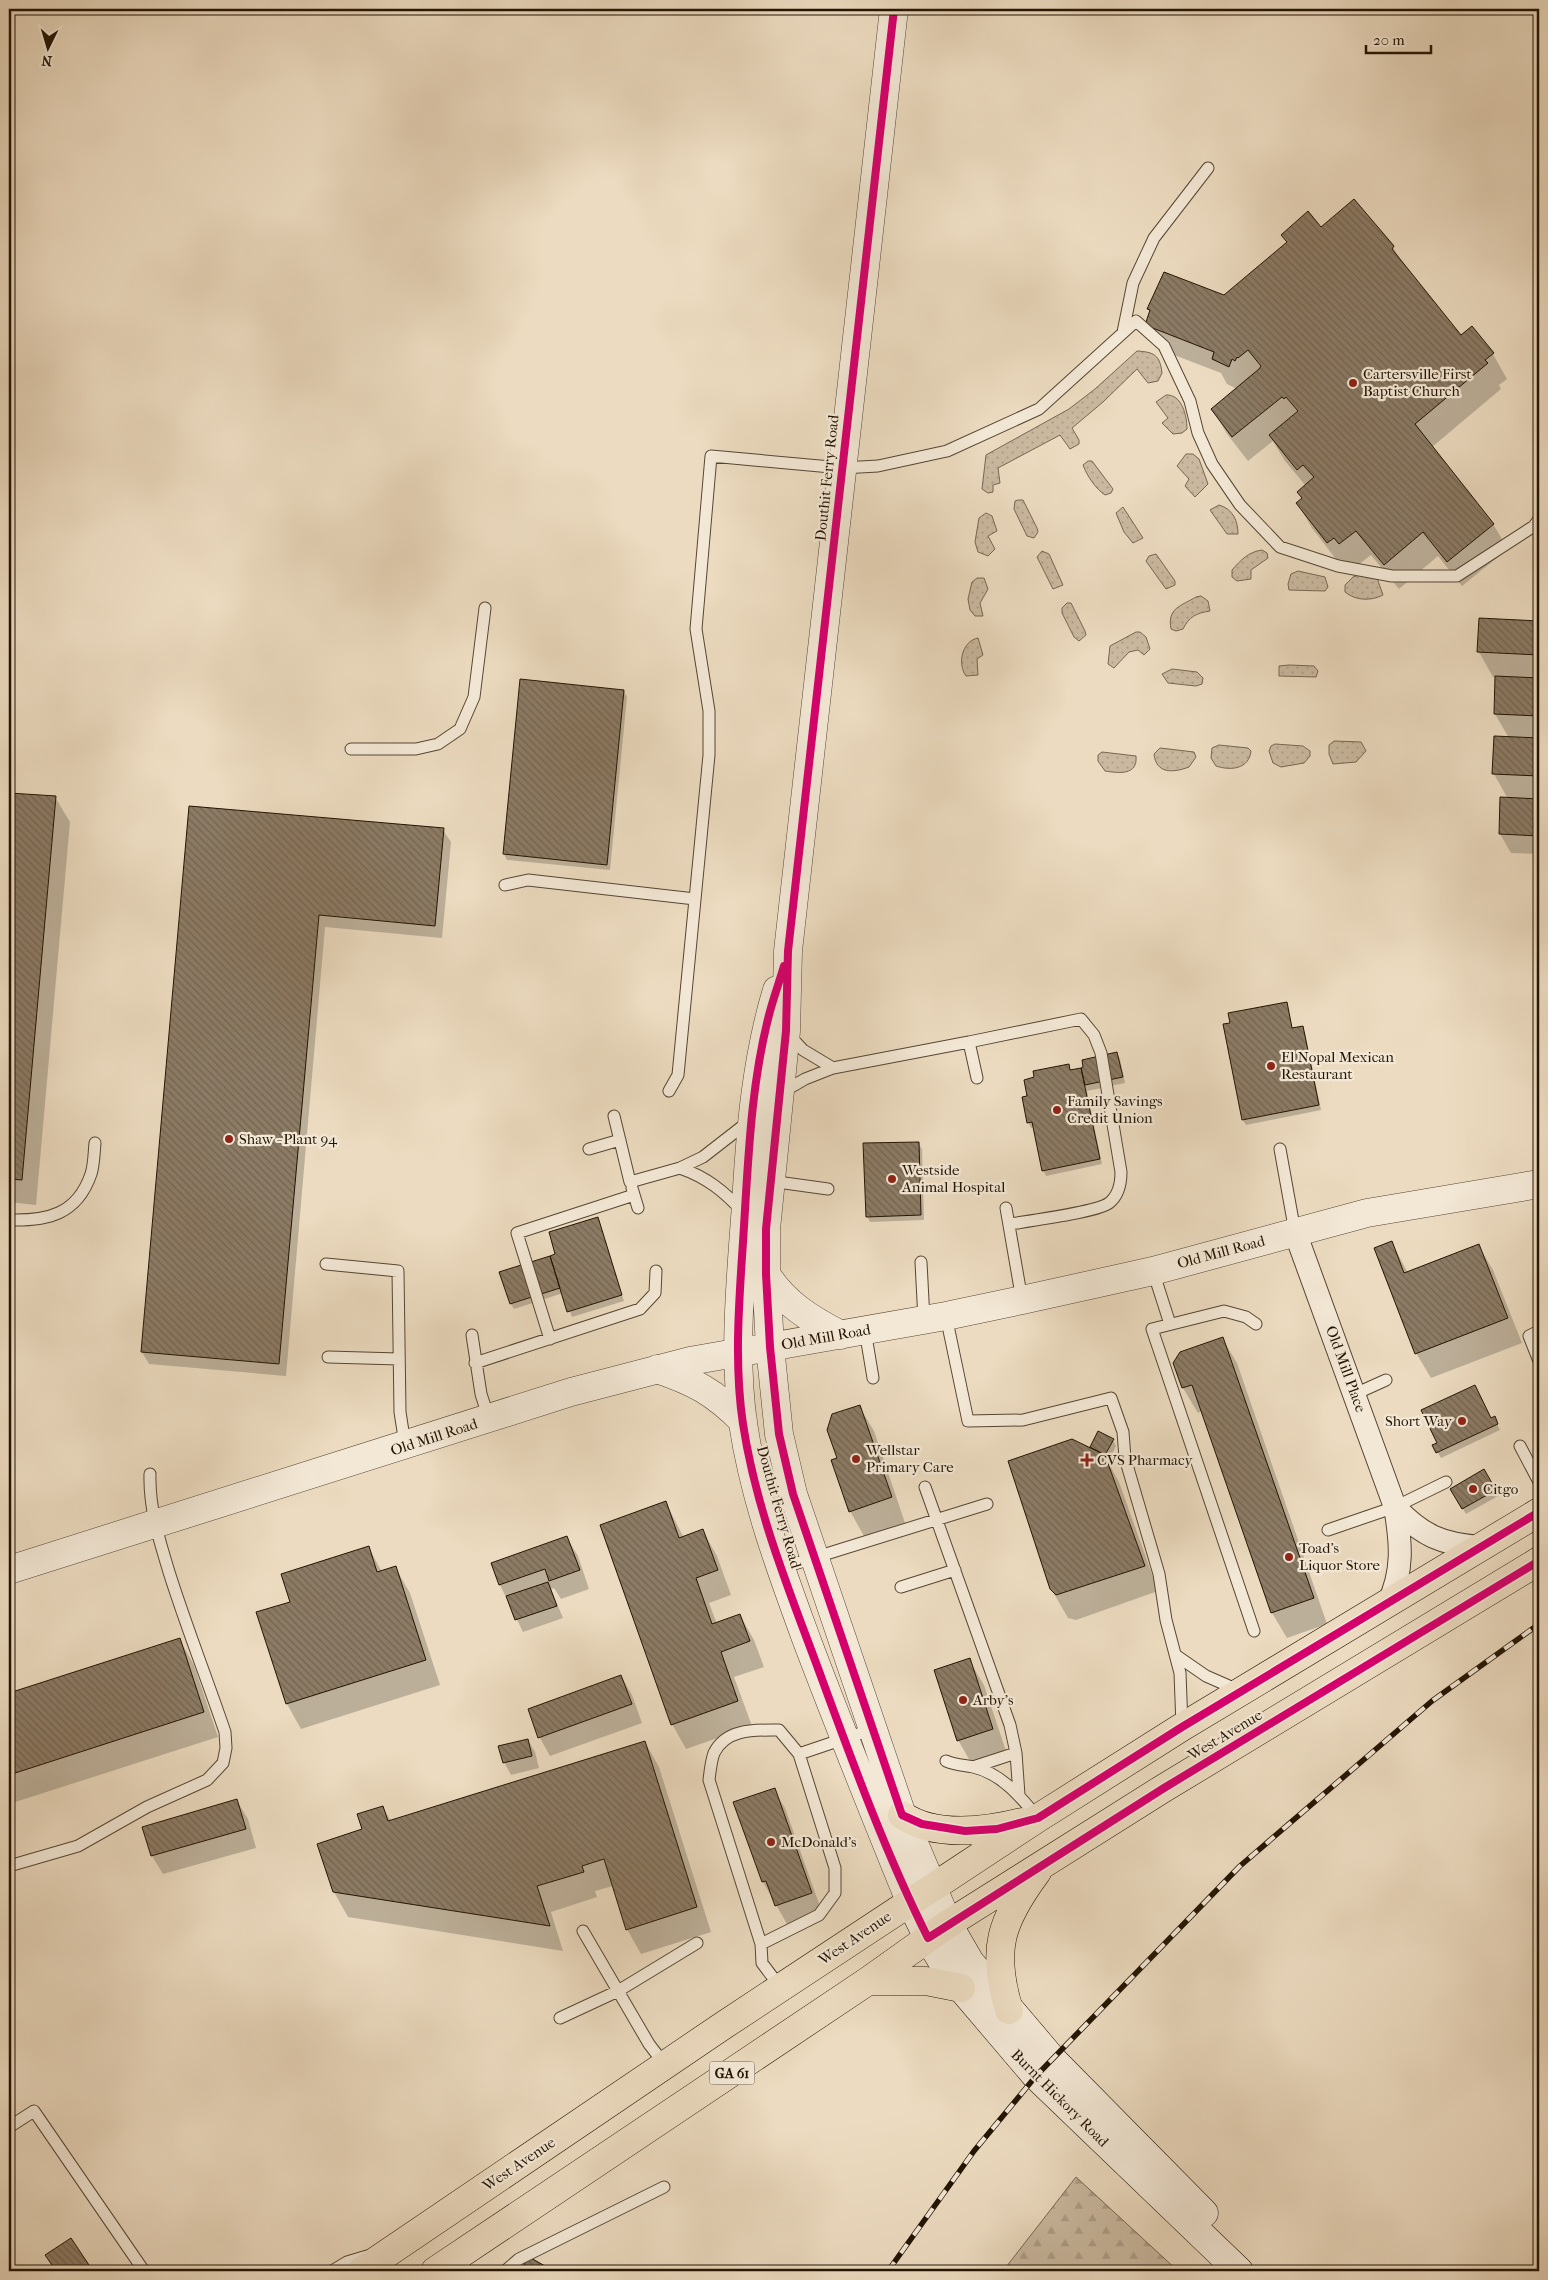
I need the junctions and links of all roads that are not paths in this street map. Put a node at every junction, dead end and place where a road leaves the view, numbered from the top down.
1 (894, 9) edge
2 (1208, 168) dead end
3 (1123, 332) junction
4 (842, 468) junction
5 (1539, 519) edge
6 (485, 608) dead end
7 (351, 749) dead end
8 (505, 885) dead end
9 (695, 899) junction
10 (788, 951) junction
11 (786, 1031) junction
12 (968, 1042) junction
13 (833, 1068) junction
14 (977, 1078) dead end
15 (669, 1091) dead end
16 (779, 1095) junction
17 (614, 1116) dead end
18 (752, 1117) junction
19 (620, 1140) junction
20 (95, 1143) dead end
21 (589, 1149) dead end
22 (1280, 1149) dead end
23 (680, 1168) junction
24 (770, 1181) junction
25 (630, 1182) junction
26 (1539, 1184) edge
27 (828, 1189) dead end
28 (634, 1195) junction
29 (638, 1208) dead end
30 (1006, 1208) dead end
31 (745, 1214) junction
32 (9, 1220) edge
33 (1010, 1224) junction
34 (1295, 1232) junction
35 (921, 1262) dead end
36 (326, 1264) dead end
37 (656, 1271) dead end
38 (1153, 1271) junction
39 (766, 1274) junction
40 (1022, 1300) junction
41 (935, 1318) junction
42 (1170, 1324) junction
43 (1256, 1324) dead end
44 (1539, 1331) edge
45 (853, 1333) junction
46 (472, 1335) dead end
47 (550, 1339) junction
48 (770, 1347) junction
49 (740, 1352) junction
50 (328, 1357) dead end
51 (399, 1359) junction
52 (1539, 1361) edge
53 (476, 1364) junction
54 (657, 1369) junction
55 (873, 1378) dead end
56 (1386, 1380) dead end
57 (1355, 1394) junction
58 (488, 1419) junction
59 (743, 1421) junction
60 (406, 1446) junction
61 (1520, 1446) dead end
62 (150, 1474) dead end
63 (1446, 1482) dead end
64 (1539, 1482) edge
65 (925, 1487) dead end
66 (986, 1504) dead end
67 (1395, 1507) junction
68 (1539, 1512) edge
69 (936, 1519) junction
70 (155, 1524) junction
71 (1328, 1530) dead end
72 (1480, 1547) junction
73 (814, 1557) junction
74 (1539, 1561) edge
75 (780, 1568) junction
76 (9, 1570) edge
77 (955, 1570) junction
78 (901, 1587) dead end
79 (1388, 1604) junction
80 (1254, 1631) dead end
81 (1177, 1656) junction
82 (1242, 1692) junction
83 (1182, 1727) junction
84 (873, 1729) junction
85 (844, 1739) junction
86 (1016, 1753) junction
87 (799, 1754) junction
88 (946, 1762) dead end
89 (973, 1767) junction
90 (1019, 1795) junction
91 (902, 1815) junction
92 (1038, 1818) junction
93 (1043, 1864) junction
94 (9, 1866) edge
95 (921, 1894) junction
96 (583, 1931) dead end
97 (938, 1931) junction
98 (697, 1944) dead end
99 (761, 1944) junction
100 (868, 1981) junction
101 (780, 1987) junction
102 (960, 1988) junction
103 (618, 1991) junction
104 (1009, 2010) junction
105 (560, 2018) dead end
106 (665, 2066) junction
107 (9, 2126) edge
108 (664, 2187) dead end
109 (399, 2245) junction
110 (144, 2271) edge
111 (332, 2271) edge
112 (361, 2271) edge
113 (435, 2271) edge
114 (505, 2271) edge
115 (1239, 2271) edge
116 (1258, 2271) edge

1 - 4 street, Douthit Ferry Road
2 - 3 lane
3 - 4 lane
3 - 5 lane
4 - 9 lane
4 - 10 street, Douthit Ferry Road
6 - 7 lane
8 - 9 lane
9 - 15 lane
10 - 11 street, Douthit Ferry Road
10 - 18 street, Douthit Ferry Road
11 - 13 lane
11 - 16 street, Douthit Ferry Road
12 - 13 lane
12 - 14 lane
12 - 33 lane
13 - 16 lane
16 - 24 street, Douthit Ferry Road
17 - 19 lane
18 - 23 lane
18 - 31 street, Douthit Ferry Road
19 - 21 lane
19 - 25 lane
20 - 32 lane
22 - 34 lane
23 - 25 lane
23 - 31 lane
24 - 27 lane
24 - 39 street, Douthit Ferry Road
25 - 28 lane
26 - 34 street, Old Mill Road
28 - 29 lane
28 - 47 lane
30 - 33 lane
31 - 49 street, Douthit Ferry Road
33 - 40 lane
34 - 38 street, Old Mill Road
34 - 57 street, Old Mill Place
35 - 41 lane
36 - 51 lane
37 - 47 lane
38 - 40 street, Old Mill Road
38 - 42 lane
39 - 45 street
39 - 48 street, Douthit Ferry Road
40 - 41 street, Old Mill Road
41 - 45 street, Old Mill Road
41 - 81 lane
42 - 43 lane
42 - 80 lane
44 - 52 lane
45 - 48 street, Old Mill Road
45 - 55 lane
46 - 53 lane
47 - 53 lane
48 - 49 street, Old Mill Road
48 - 73 street, Douthit Ferry Road
49 - 54 street, Old Mill Road
49 - 59 street, Douthit Ferry Road
50 - 51 lane
51 - 60 lane
53 - 58 lane
54 - 58 street, Old Mill Road
54 - 59 street
56 - 57 lane
57 - 67 street, Old Mill Place
58 - 60 street, Old Mill Road
59 - 75 street, Douthit Ferry Road
60 - 70 street, Old Mill Road
61 - 64 lane
62 - 70 lane
63 - 67 lane
65 - 69 lane
66 - 69 lane
67 - 71 lane
67 - 72 street, Old Mill Place
67 - 79 street, Old Mill Place
68 - 72 main road, West Avenue / GA 61
69 - 73 lane
69 - 77 lane
70 - 76 street, Old Mill Road
70 - 94 lane
72 - 79 main road, West Avenue / GA 61
73 - 75 lane
73 - 84 street, Douthit Ferry Road
74 - 93 main road, West Avenue / GA 61
75 - 85 street, Douthit Ferry Road
77 - 78 lane
77 - 86 lane
79 - 82 main road, West Avenue / GA 61
81 - 82 lane
81 - 83 lane
82 - 83 main road, West Avenue / GA 61
83 - 92 main road, West Avenue / GA 61
84 - 85 lane
84 - 91 street, Douthit Ferry Road
85 - 87 lane
85 - 95 street, Douthit Ferry Road
86 - 89 lane
86 - 90 lane
87 - 99 lane
87 - 99 lane
88 - 89 lane
89 - 90 lane
90 - 92 lane
91 - 92 main road
91 - 95 street, Douthit Ferry Road
92 - 95 main road, West Avenue / GA 61
93 - 97 main road, West Avenue / GA 61
93 - 104 main road
95 - 97 street, Burnt Hickory Road
95 - 101 main road, West Avenue / GA 61
96 - 103 lane
97 - 100 main road, West Avenue / GA 61
97 - 102 street, Burnt Hickory Road
97 - 104 street, Burnt Hickory Road
98 - 103 lane
99 - 101 lane
100 - 102 main road
100 - 113 main road, West Avenue / GA 61
101 - 106 main road, West Avenue / GA 61
102 - 115 street, Burnt Hickory Road
103 - 105 lane
103 - 106 lane
104 - 116 street, Burnt Hickory Road
106 - 109 main road, West Avenue / GA 61
107 - 110 lane
108 - 114 lane
109 - 111 lane
109 - 112 main road, West Avenue / GA 61

